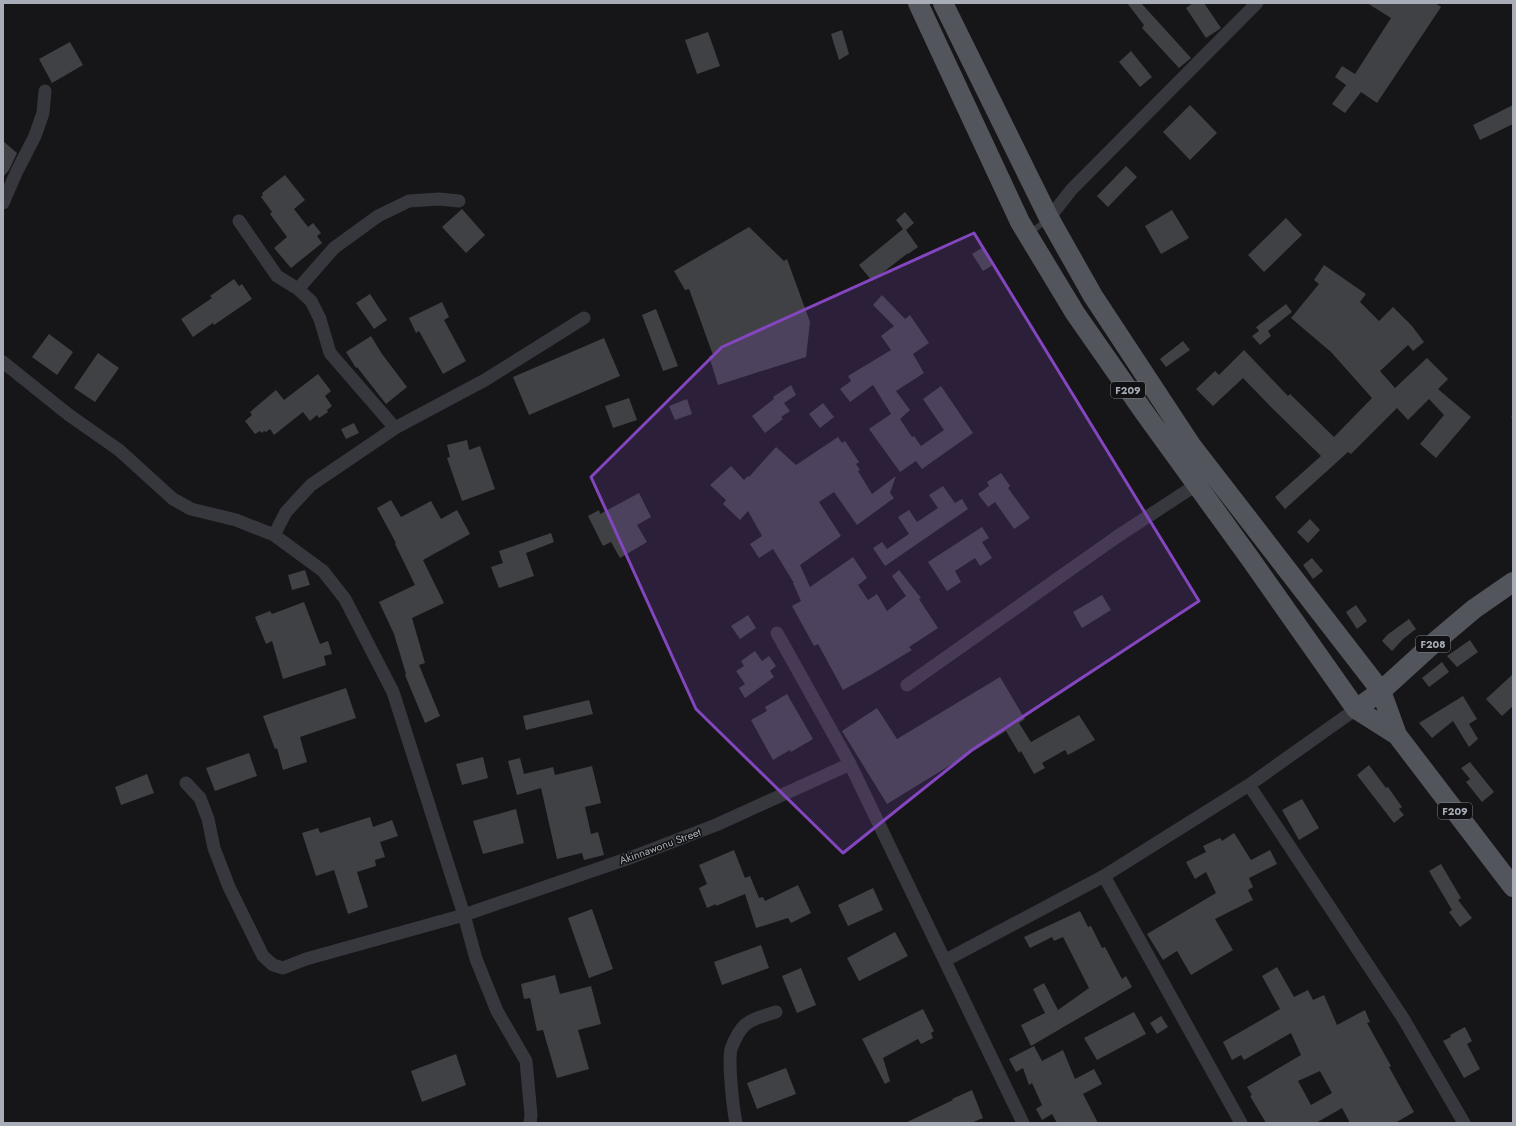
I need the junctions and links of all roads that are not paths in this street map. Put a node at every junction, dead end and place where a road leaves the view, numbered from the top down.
1 (918, 3) edge
2 (943, 3) edge
3 (1257, 3) edge
4 (45, 91) dead end
5 (406, 198) dead end
6 (459, 201) dead end
7 (3, 203) edge
8 (1049, 218) junction
9 (239, 221) dead end
10 (1028, 235) junction
11 (298, 289) junction
12 (584, 318) dead end
13 (5, 367) edge
14 (395, 428) junction
15 (1196, 485) junction
16 (274, 535) junction
17 (1513, 582) edge
18 (777, 632) dead end
19 (907, 685) dead end
20 (1381, 691) junction
21 (1356, 709) junction
22 (1397, 735) junction
23 (850, 764) junction
24 (186, 783) dead end
25 (1249, 785) junction
26 (1104, 876) junction
27 (1513, 887) edge
28 (464, 915) junction
29 (946, 960) junction
30 (776, 1012) dead end
31 (530, 1123) edge
32 (736, 1123) edge
33 (1023, 1123) edge
34 (1241, 1123) edge
35 (1464, 1123) edge

1 - 10 main road, F209
2 - 8 main road, F209
3 - 8 street
4 - 7 street
5 - 11 street
6 - 11 street
8 - 10 lane
8 - 20 main road, F209
9 - 11 street
10 - 15 main road, F209
11 - 14 street
12 - 14 street
13 - 16 street
14 - 16 street
15 - 19 street
15 - 21 main road, F209
16 - 28 street
17 - 20 main road, F208
18 - 23 street
20 - 21 main road, F208
20 - 22 main road, F209
21 - 22 main road, F209
21 - 25 street
22 - 27 main road, F209
23 - 28 street, Akinnawonu Street
23 - 29 street
24 - 28 street, Akinnawonu Street
25 - 26 street
25 - 35 street
26 - 29 street
26 - 34 street
28 - 31 street
29 - 33 street
30 - 32 street

